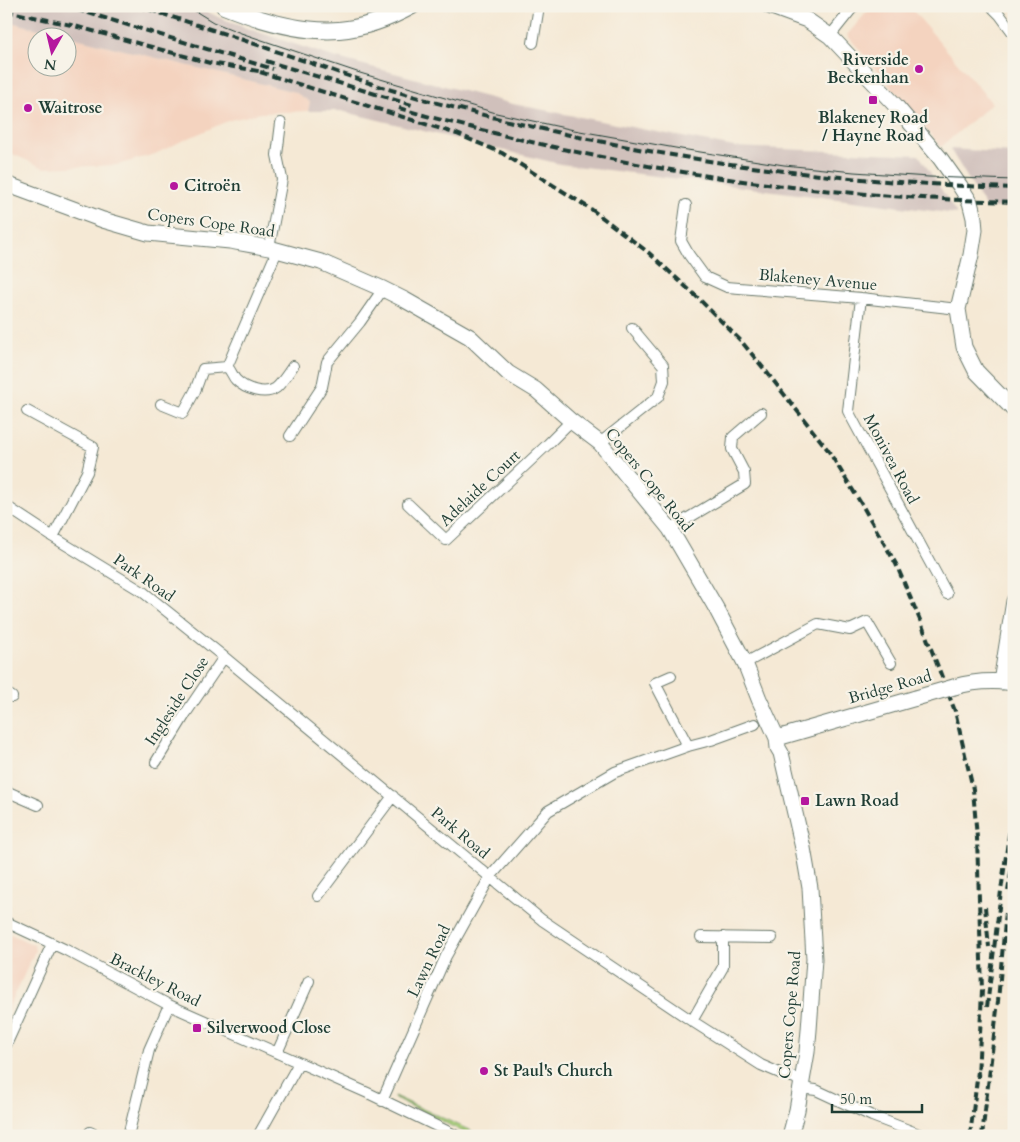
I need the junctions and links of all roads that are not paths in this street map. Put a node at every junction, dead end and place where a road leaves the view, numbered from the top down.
1 (224, 6) edge
2 (412, 6) edge
3 (540, 6) edge
4 (769, 6) edge
5 (854, 6) edge
6 (993, 8) dead end
7 (1014, 34) edge
8 (830, 36) junction
9 (533, 43) dead end
10 (281, 123) dead end
11 (6, 184) edge
12 (686, 205) dead end
13 (273, 249) junction
14 (383, 289) junction
15 (861, 298) junction
16 (958, 309) junction
17 (632, 328) dead end
18 (293, 366) dead end
19 (227, 367) junction
20 (161, 404) dead end
21 (1014, 410) edge
22 (27, 411) dead end
23 (761, 413) dead end
24 (571, 421) junction
25 (290, 436) dead end
26 (600, 443) junction
27 (408, 504) dead end
28 (6, 506) edge
29 (670, 528) junction
30 (53, 537) junction
31 (947, 594) dead end
32 (1014, 601) edge
33 (224, 657) junction
34 (745, 663) junction
35 (891, 663) dead end
36 (671, 676) dead end
37 (1008, 682) edge
38 (755, 724) dead end
39 (778, 738) junction
40 (688, 746) junction
41 (156, 762) dead end
42 (6, 790) edge
43 (393, 796) junction
44 (38, 805) dead end
45 (490, 878) junction
46 (318, 896) dead end
47 (6, 922) edge
48 (722, 937) junction
49 (701, 938) dead end
50 (772, 938) dead end
51 (52, 944) junction
52 (310, 981) dead end
53 (169, 1005) junction
54 (692, 1021) junction
55 (6, 1045) edge
56 (277, 1053) junction
57 (299, 1063) junction
58 (802, 1084) junction
59 (382, 1101) junction
60 (128, 1136) edge
61 (258, 1136) edge
62 (456, 1136) edge
63 (790, 1136) edge
64 (924, 1136) edge

1 - 2 main road
3 - 9 street
4 - 8 street
5 - 8 street
6 - 7 street
8 - 16 street
10 - 13 street
11 - 13 street, Copers Cope Road
12 - 15 street, Blakeney Avenue
13 - 14 street, Copers Cope Road
13 - 19 street
14 - 24 street, Copers Cope Road
14 - 25 street
15 - 16 street, Blakeney Avenue
15 - 31 street, Monivea Road
16 - 21 street
17 - 26 street
18 - 19 street
19 - 20 street
22 - 30 street
23 - 29 street
24 - 26 street, Copers Cope Road
24 - 27 street, Adelaide Court
26 - 29 street, Copers Cope Road
28 - 30 street, Park Road
29 - 34 street, Copers Cope Road
30 - 33 street, Park Road
32 - 37 street
33 - 41 street, Ingleside Close
33 - 43 street, Park Road
34 - 35 street
34 - 39 street, Copers Cope Road
36 - 40 street
37 - 39 street, Bridge Road, bridge
38 - 40 street, Lawn Road
39 - 58 street, Copers Cope Road
40 - 45 street, Lawn Road
42 - 44 street
43 - 45 street, Park Road
43 - 46 street
45 - 54 street, Park Road
45 - 59 street, Lawn Road
47 - 51 street, Brackley Road
48 - 49 street
48 - 50 street
48 - 54 street
51 - 53 street, Brackley Road
51 - 55 street
52 - 56 street
53 - 56 street, Brackley Road
53 - 60 street
54 - 58 street, Park Road
56 - 57 street, Brackley Road
57 - 59 street, Brackley Road
57 - 61 street
58 - 63 street, Copers Cope Road
58 - 64 street, Park Road
59 - 62 street, Brackley Road

